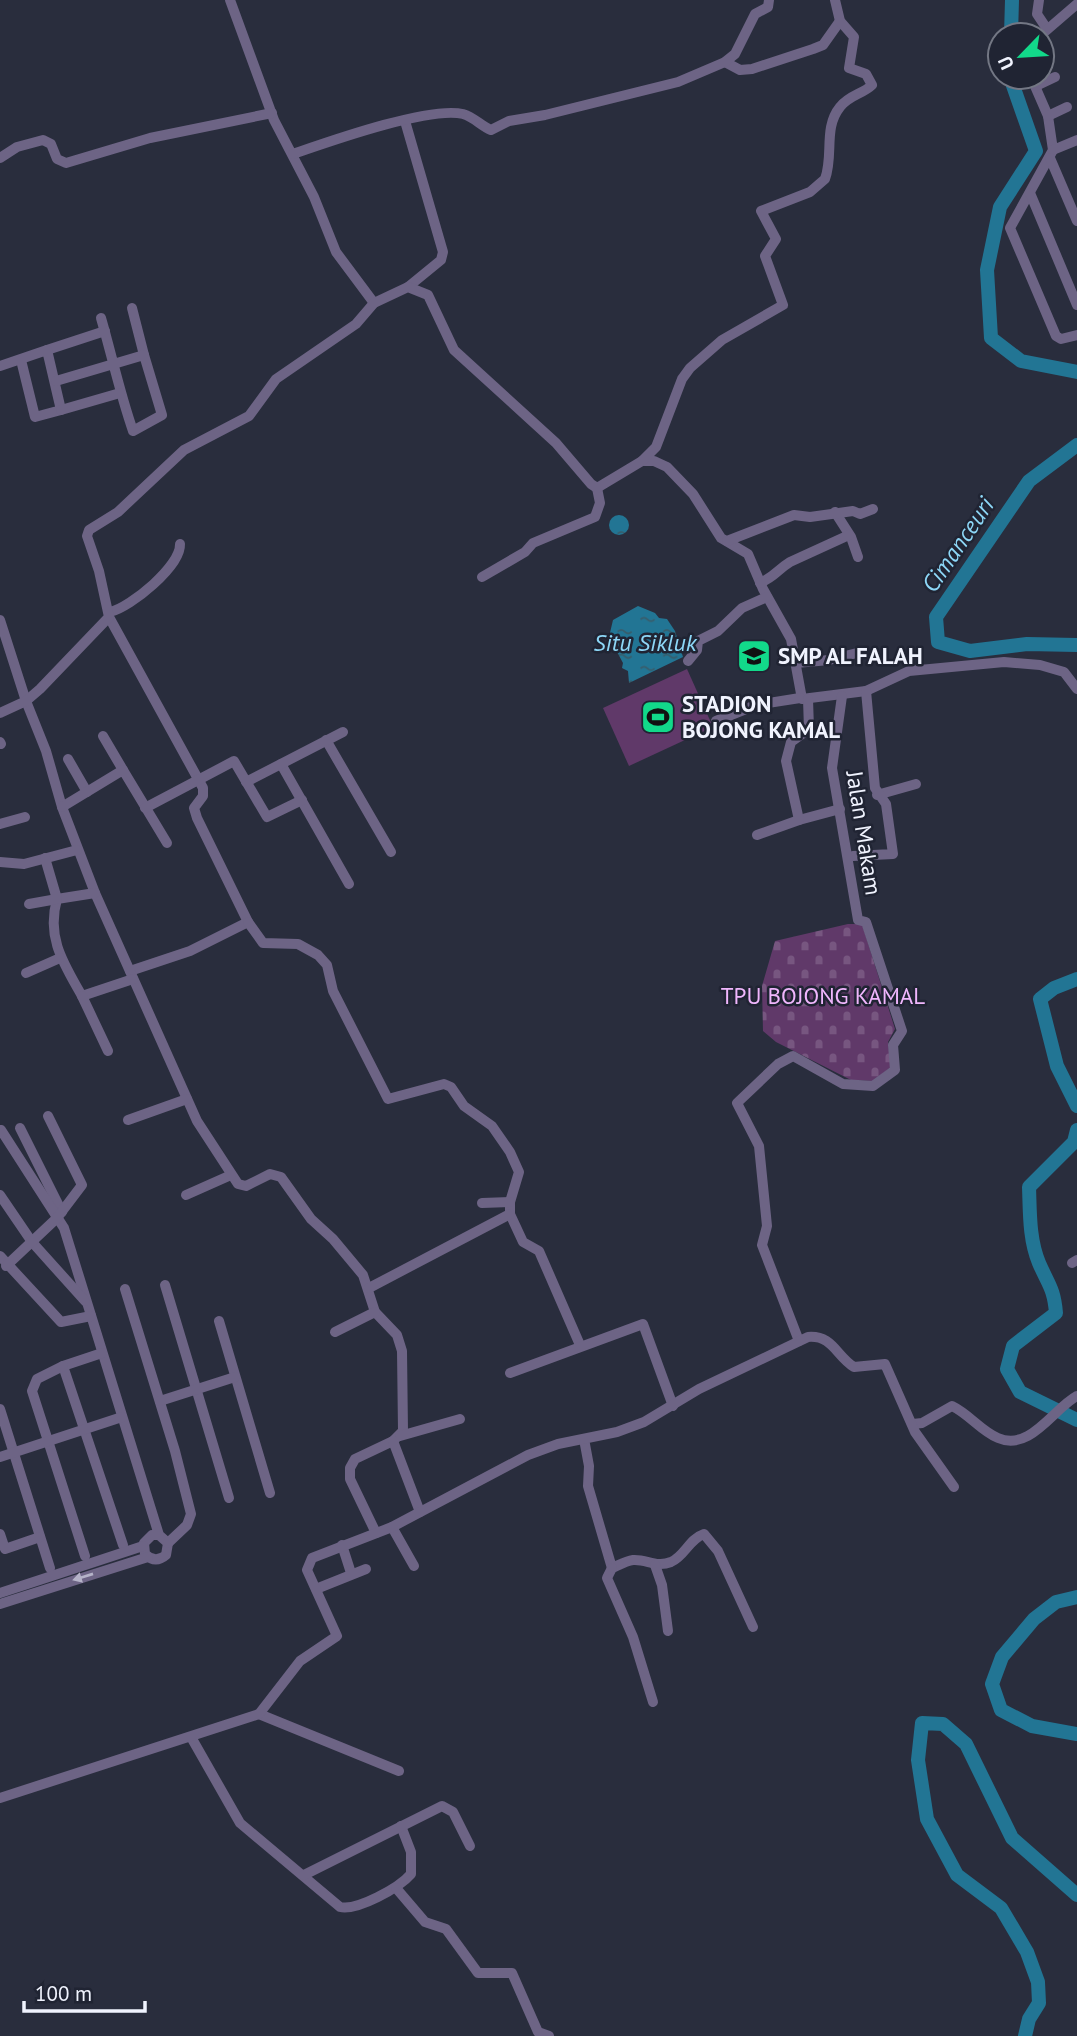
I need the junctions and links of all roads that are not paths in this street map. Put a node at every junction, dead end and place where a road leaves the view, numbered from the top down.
1 (230, 0) edge
2 (769, 0) edge
3 (835, 0) edge
4 (1039, 0) edge
5 (1077, 4) edge
6 (840, 21) junction
7 (1040, 21) edge
8 (1056, 22) edge
9 (726, 62) junction
10 (1038, 91) edge
11 (1067, 107) dead end
12 (272, 113) junction
13 (1048, 116) junction
14 (405, 121) junction
15 (1077, 140) edge
16 (293, 154) junction
17 (1051, 154) junction
18 (0, 158) edge
19 (1030, 192) junction
20 (1077, 221) edge
21 (408, 287) junction
22 (374, 303) junction
23 (1077, 305) edge
24 (132, 308) dead end
25 (101, 318) dead end
26 (105, 331) junction
27 (1077, 335) edge
28 (47, 350) junction
29 (144, 355) junction
30 (21, 360) junction
31 (112, 363) junction
32 (0, 366) edge
33 (56, 381) junction
34 (120, 393) junction
35 (61, 410) junction
36 (642, 461) junction
37 (597, 488) junction
38 (873, 509) dead end
39 (835, 512) junction
40 (849, 535) junction
41 (727, 541) junction
42 (180, 544) dead end
43 (858, 557) dead end
44 (482, 577) dead end
45 (760, 583) junction
46 (767, 597) junction
47 (109, 615) junction
48 (0, 620) edge
49 (860, 652) dead end
50 (688, 662) dead end
51 (796, 663) junction
52 (1077, 689) edge
53 (866, 691) junction
54 (842, 696) junction
55 (804, 699) junction
56 (26, 701) junction
57 (0, 713) edge
58 (716, 721) dead end
59 (343, 732) dead end
60 (103, 736) dead end
61 (326, 740) junction
62 (68, 759) dead end
63 (281, 764) junction
64 (123, 771) junction
65 (198, 779) junction
66 (246, 782) junction
67 (916, 785) dead end
68 (87, 792) junction
69 (877, 794) junction
70 (302, 800) junction
71 (62, 807) junction
72 (145, 808) junction
73 (840, 809) junction
74 (25, 817) dead end
75 (799, 820) junction
76 (0, 824) edge
77 (757, 835) dead end
78 (167, 842) dead end
79 (78, 850) junction
80 (391, 852) dead end
81 (853, 856) dead end
82 (45, 858) junction
83 (0, 862) edge
84 (349, 884) dead end
85 (95, 894) junction
86 (57, 899) junction
87 (30, 904) dead end
88 (248, 922) junction
89 (60, 958) junction
90 (26, 973) dead end
91 (132, 975) junction
92 (82, 996) junction
93 (108, 1051) dead end
94 (187, 1099) junction
95 (48, 1115) dead end
96 (128, 1120) dead end
97 (20, 1128) dead end
98 (1, 1130) edge
99 (232, 1175) junction
100 (0, 1195) edge
101 (186, 1195) dead end
102 (509, 1202) junction
103 (482, 1203) dead end
104 (510, 1214) junction
105 (60, 1215) junction
106 (32, 1242) junction
107 (0, 1256) edge
108 (6, 1266) junction
109 (165, 1285) dead end
110 (369, 1288) junction
111 (125, 1289) dead end
112 (87, 1304) junction
113 (375, 1312) junction
114 (91, 1316) junction
115 (219, 1321) dead end
116 (335, 1332) dead end
117 (799, 1341) junction
118 (580, 1345) junction
119 (102, 1353) junction
120 (63, 1366) junction
121 (510, 1373) dead end
122 (235, 1377) junction
123 (198, 1388) junction
124 (1077, 1396) edge
125 (160, 1401) junction
126 (673, 1406) junction
127 (0, 1409) edge
128 (122, 1417) junction
129 (460, 1419) dead end
130 (913, 1424) junction
131 (84, 1429) junction
132 (396, 1439) junction
133 (584, 1439) junction
134 (48, 1441) junction
135 (14, 1453) junction
136 (0, 1457) edge
137 (954, 1487) dead end
138 (270, 1493) dead end
139 (229, 1497) dead end
140 (419, 1512) junction
141 (392, 1527) junction
142 (376, 1533) junction
143 (0, 1534) edge
144 (159, 1535) junction
145 (40, 1537) junction
146 (168, 1543) junction
147 (123, 1545) dead end
148 (342, 1545) junction
149 (144, 1546) junction
150 (85, 1556) dead end
151 (148, 1557) junction
152 (655, 1565) junction
153 (414, 1566) dead end
154 (50, 1568) dead end
155 (612, 1568) junction
156 (366, 1569) dead end
157 (351, 1573) junction
158 (316, 1589) junction
159 (0, 1594) edge
160 (0, 1604) edge
161 (753, 1627) dead end
162 (668, 1631) dead end
163 (653, 1702) dead end
164 (259, 1714) junction
165 (191, 1737) junction
166 (399, 1771) dead end
167 (0, 1798) edge
168 (401, 1826) junction
169 (470, 1846) dead end
170 (304, 1875) junction
171 (396, 1888) junction
172 (549, 2036) edge

1 - 12 street
2 - 9 street
3 - 6 street
4 - 7 street
5 - 8 street
6 - 9 street
6 - 36 street
9 - 14 street
10 - 13 street
11 - 13 street
12 - 16 street
12 - 18 street
13 - 17 street
14 - 16 street
14 - 21 street
15 - 17 street
16 - 22 street
17 - 19 street
17 - 20 street
19 - 23 street
19 - 27 street
21 - 22 street
21 - 37 street
22 - 47 street
24 - 29 street
25 - 26 street
26 - 28 street
26 - 31 street
28 - 30 street
28 - 33 street
29 - 31 street
29 - 34 street
30 - 32 street
30 - 35 street
31 - 33 street
31 - 34 street
33 - 35 street
34 - 35 street
36 - 37 street
36 - 41 street
37 - 44 street
38 - 39 street
39 - 40 street
39 - 41 street
40 - 43 street
40 - 45 street
41 - 45 street
42 - 47 street
45 - 46 street
46 - 50 street
46 - 51 street
47 - 56 street
47 - 65 street
48 - 56 street
49 - 51 street
51 - 55 street
52 - 53 street
53 - 54 street
53 - 69 street
54 - 55 street
54 - 73 street, Jalan Makam
55 - 58 street
55 - 75 street
56 - 57 street
56 - 71 street
59 - 61 street
60 - 64 street
61 - 63 street
61 - 80 street
62 - 68 street
63 - 66 street
63 - 70 street
64 - 68 street
64 - 72 street
65 - 66 street
65 - 72 street
65 - 88 street
66 - 70 street
67 - 69 street
68 - 71 street
69 - 81 street
70 - 84 street
71 - 79 street
72 - 78 street
73 - 75 street
73 - 117 street, Jalan Makam
74 - 76 street
75 - 77 street
79 - 82 street
79 - 85 street
82 - 83 street
82 - 86 street
85 - 86 street
85 - 91 street
86 - 87 street
86 - 89 street
88 - 91 street
88 - 102 street
89 - 90 street
89 - 92 street
91 - 92 street
91 - 94 street
92 - 93 street
94 - 96 street
94 - 99 street
95 - 105 street
97 - 105 street
98 - 105 street
99 - 101 street
99 - 110 street
100 - 106 street
102 - 103 street
102 - 104 street
104 - 110 street
104 - 118 street
105 - 106 street
105 - 112 street
106 - 108 street
106 - 112 street
107 - 108 street
108 - 114 street
109 - 123 street
110 - 113 street
111 - 125 street
112 - 114 street
113 - 116 street
113 - 132 street
114 - 119 street
115 - 122 street
117 - 126 street
117 - 130 street
118 - 121 street
118 - 126 street
119 - 120 street
119 - 128 street
120 - 131 street
120 - 134 street
122 - 123 street
122 - 138 street
123 - 125 street
123 - 139 street
124 - 130 street
125 - 146 street
126 - 133 street
127 - 135 street
128 - 131 street
128 - 144 street
129 - 132 street
130 - 137 street
131 - 134 street
131 - 147 street
132 - 140 street
132 - 142 street
133 - 140 street
133 - 155 street
134 - 135 street
134 - 150 street
135 - 136 street
135 - 145 street
140 - 141 street
141 - 142 street
141 - 153 street
142 - 148 street
143 - 145 street
144 - 146 street
144 - 149 street
145 - 154 street
146 - 151 street
148 - 157 street
148 - 158 street
149 - 151 street
149 - 159 street
151 -> 160 street
152 - 155 street
152 - 161 street
152 - 162 street
155 - 163 street
156 - 157 street
157 - 158 street
158 - 164 street
164 - 165 street
164 - 166 street
165 - 167 street
165 - 170 street
168 - 169 street
168 - 170 street
168 - 171 street
170 - 171 street
171 - 172 street

